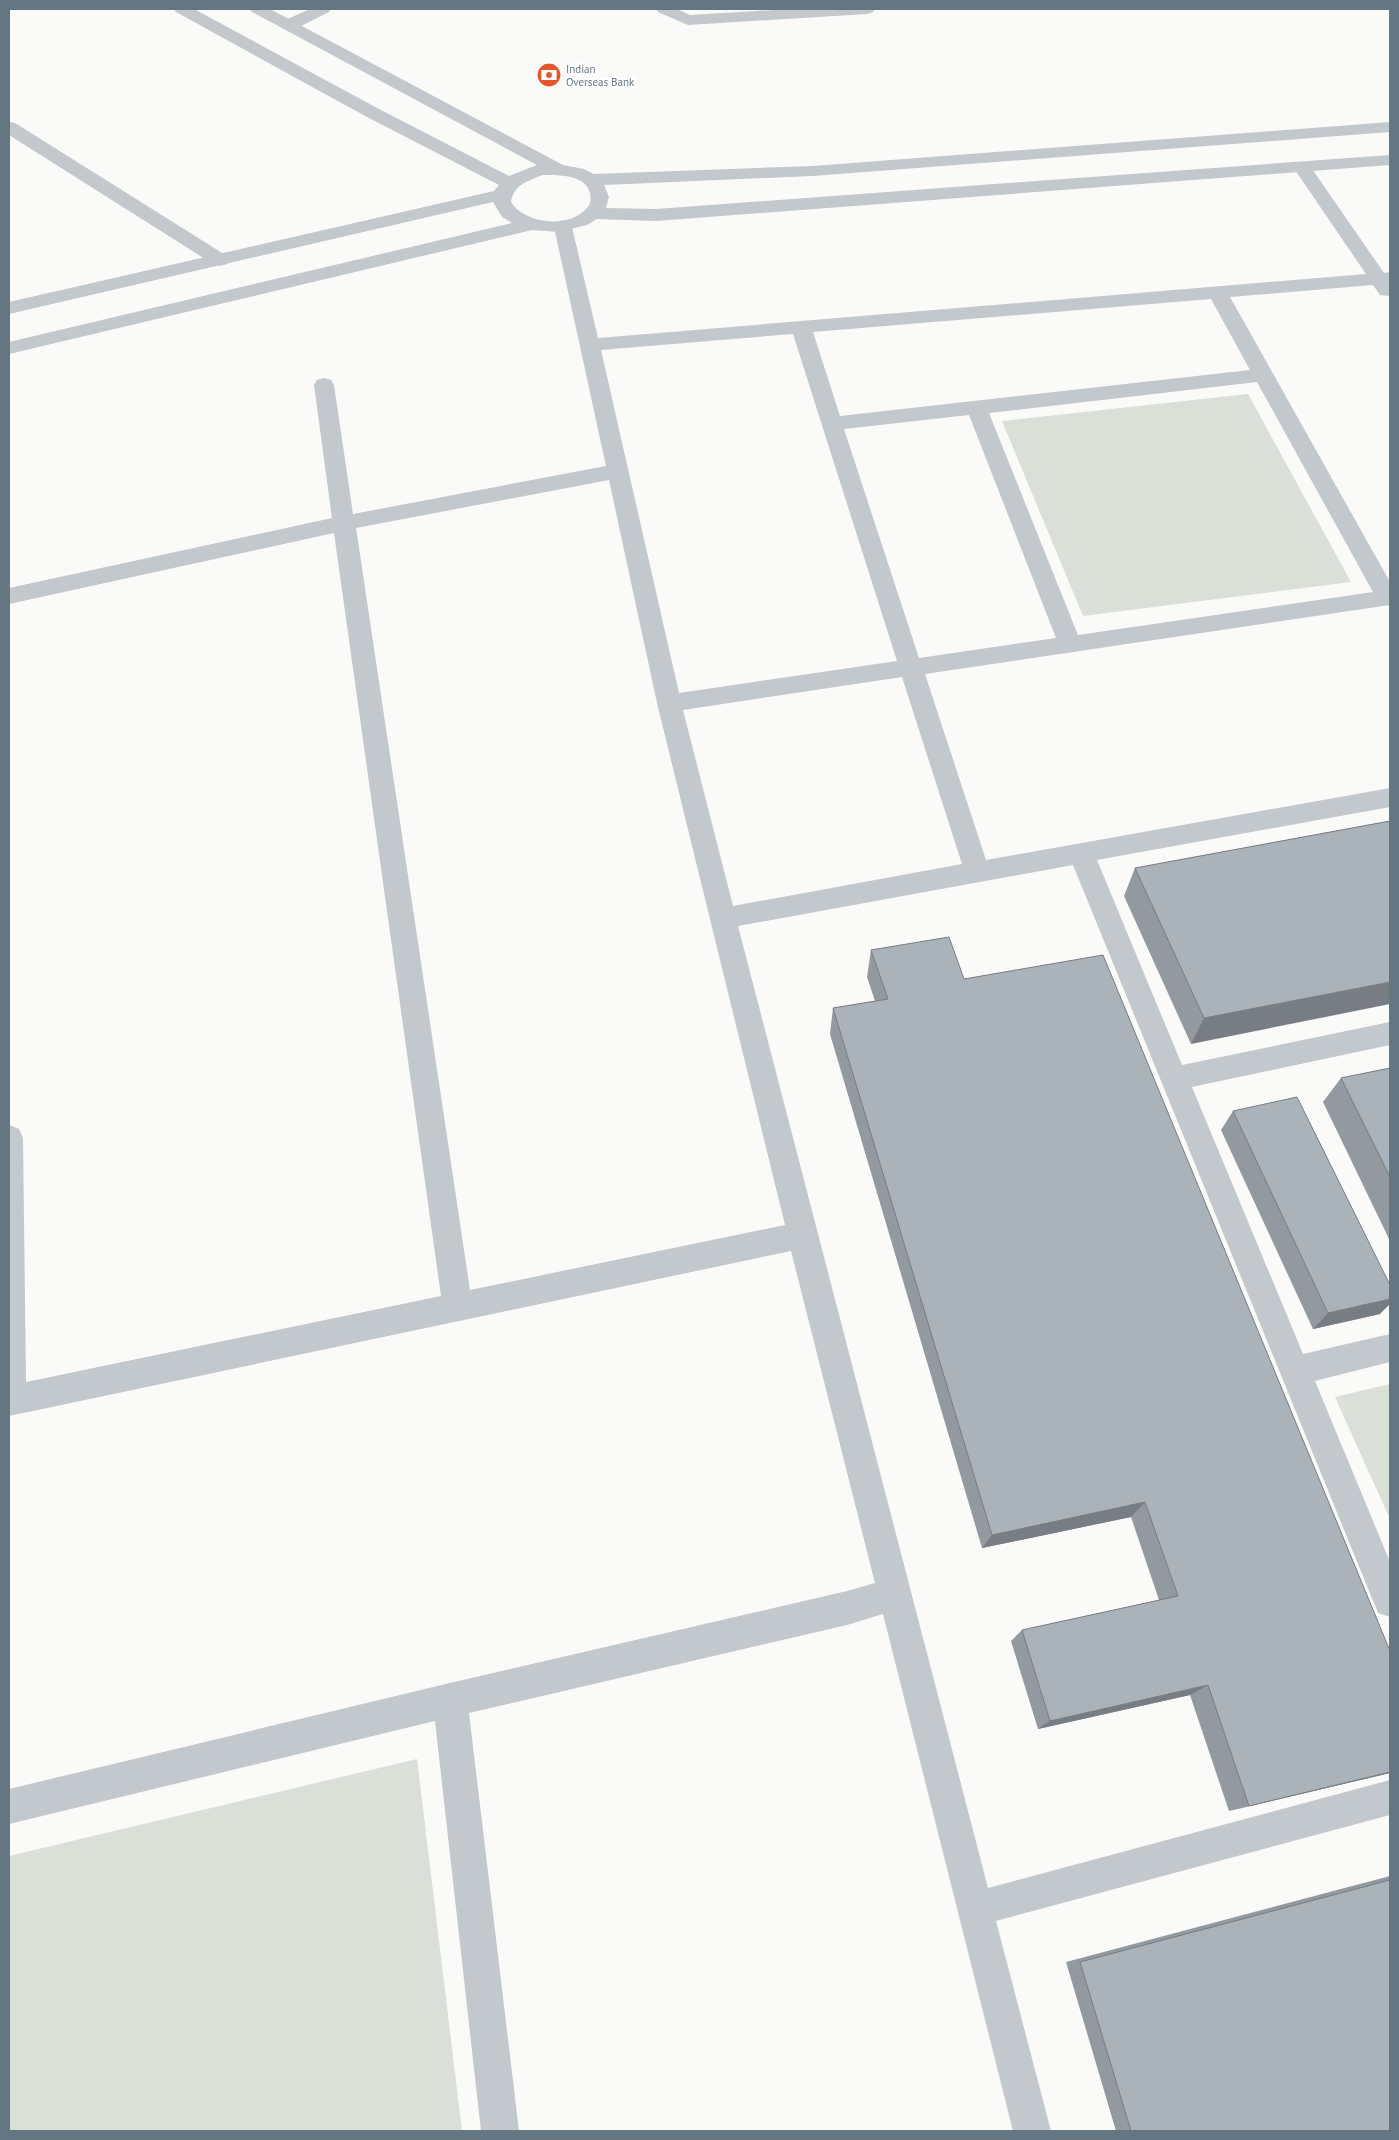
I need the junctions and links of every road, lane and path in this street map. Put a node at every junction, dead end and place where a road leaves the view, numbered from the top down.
1 (182, 9) edge
2 (258, 9) edge
3 (323, 9) edge
4 (664, 9) edge
5 (868, 9) edge
6 (810, 11) edge
7 (289, 25) junction
8 (1390, 126) edge
9 (9, 127) edge
10 (33, 142) junction
11 (9, 148) edge
12 (1390, 160) edge
13 (1302, 167) junction
14 (559, 170) junction
15 (592, 180) junction
16 (505, 189) junction
17 (593, 213) junction
18 (528, 225) junction
19 (563, 227) junction
20 (220, 260) junction
21 (1384, 278) edge
22 (1217, 292) junction
23 (1390, 296) edge
24 (9, 308) edge
25 (801, 327) junction
26 (589, 345) junction
27 (9, 348) edge
28 (1263, 375) junction
29 (324, 385) dead end
30 (977, 408) junction
31 (832, 424) junction
32 (617, 470) junction
33 (344, 523) junction
34 (9, 596) edge
35 (1070, 645) junction
36 (911, 667) junction
37 (669, 703) junction
38 (1390, 797) edge
39 (1081, 853) junction
40 (977, 872) junction
41 (723, 918) junction
42 (1390, 1033) edge
43 (1174, 1079) junction
44 (9, 1138) edge
45 (802, 1235) junction
46 (457, 1307) junction
47 (1390, 1348) edge
48 (1296, 1371) junction
49 (10, 1400) edge
50 (894, 1594) junction
51 (1390, 1601) edge
52 (450, 1700) junction
53 (1390, 1798) edge
54 (9, 1806) edge
55 (975, 1909) junction
56 (500, 2131) edge
57 (1032, 2131) edge

1 - 16 street
2 - 7 street
3 - 7 street
4 - 6 street
5 - 6 street
7 - 14 street
8 - 15 street
9 - 10 street
10 - 11 street
10 - 20 street
12 - 13 street
13 - 17 street
13 - 21 street
14 - 15 street
14 - 16 street
15 - 17 street
16 - 18 street
16 - 20 street
17 - 19 street
18 - 19 street
18 - 27 street
19 - 26 street
20 - 24 street
21 - 22 street
21 - 23 street
22 - 25 street
22 - 28 street
25 - 26 street
25 - 31 street
26 - 32 street
28 - 30 street
28 - 35 street
29 - 33 street
30 - 31 street
30 - 35 street
31 - 36 street
32 - 33 street
32 - 37 street
33 - 34 street
33 - 46 street
35 - 36 street
36 - 37 street
36 - 40 street
37 - 41 street
38 - 39 street
39 - 40 street
39 - 43 street
40 - 41 street
41 - 45 street
42 - 43 street
43 - 48 street
44 - 49 street
45 - 46 street
45 - 50 street
46 - 49 street
47 - 48 street
48 - 51 street
50 - 52 street
50 - 55 street
52 - 54 street
52 - 56 street
53 - 55 street
55 - 57 street

